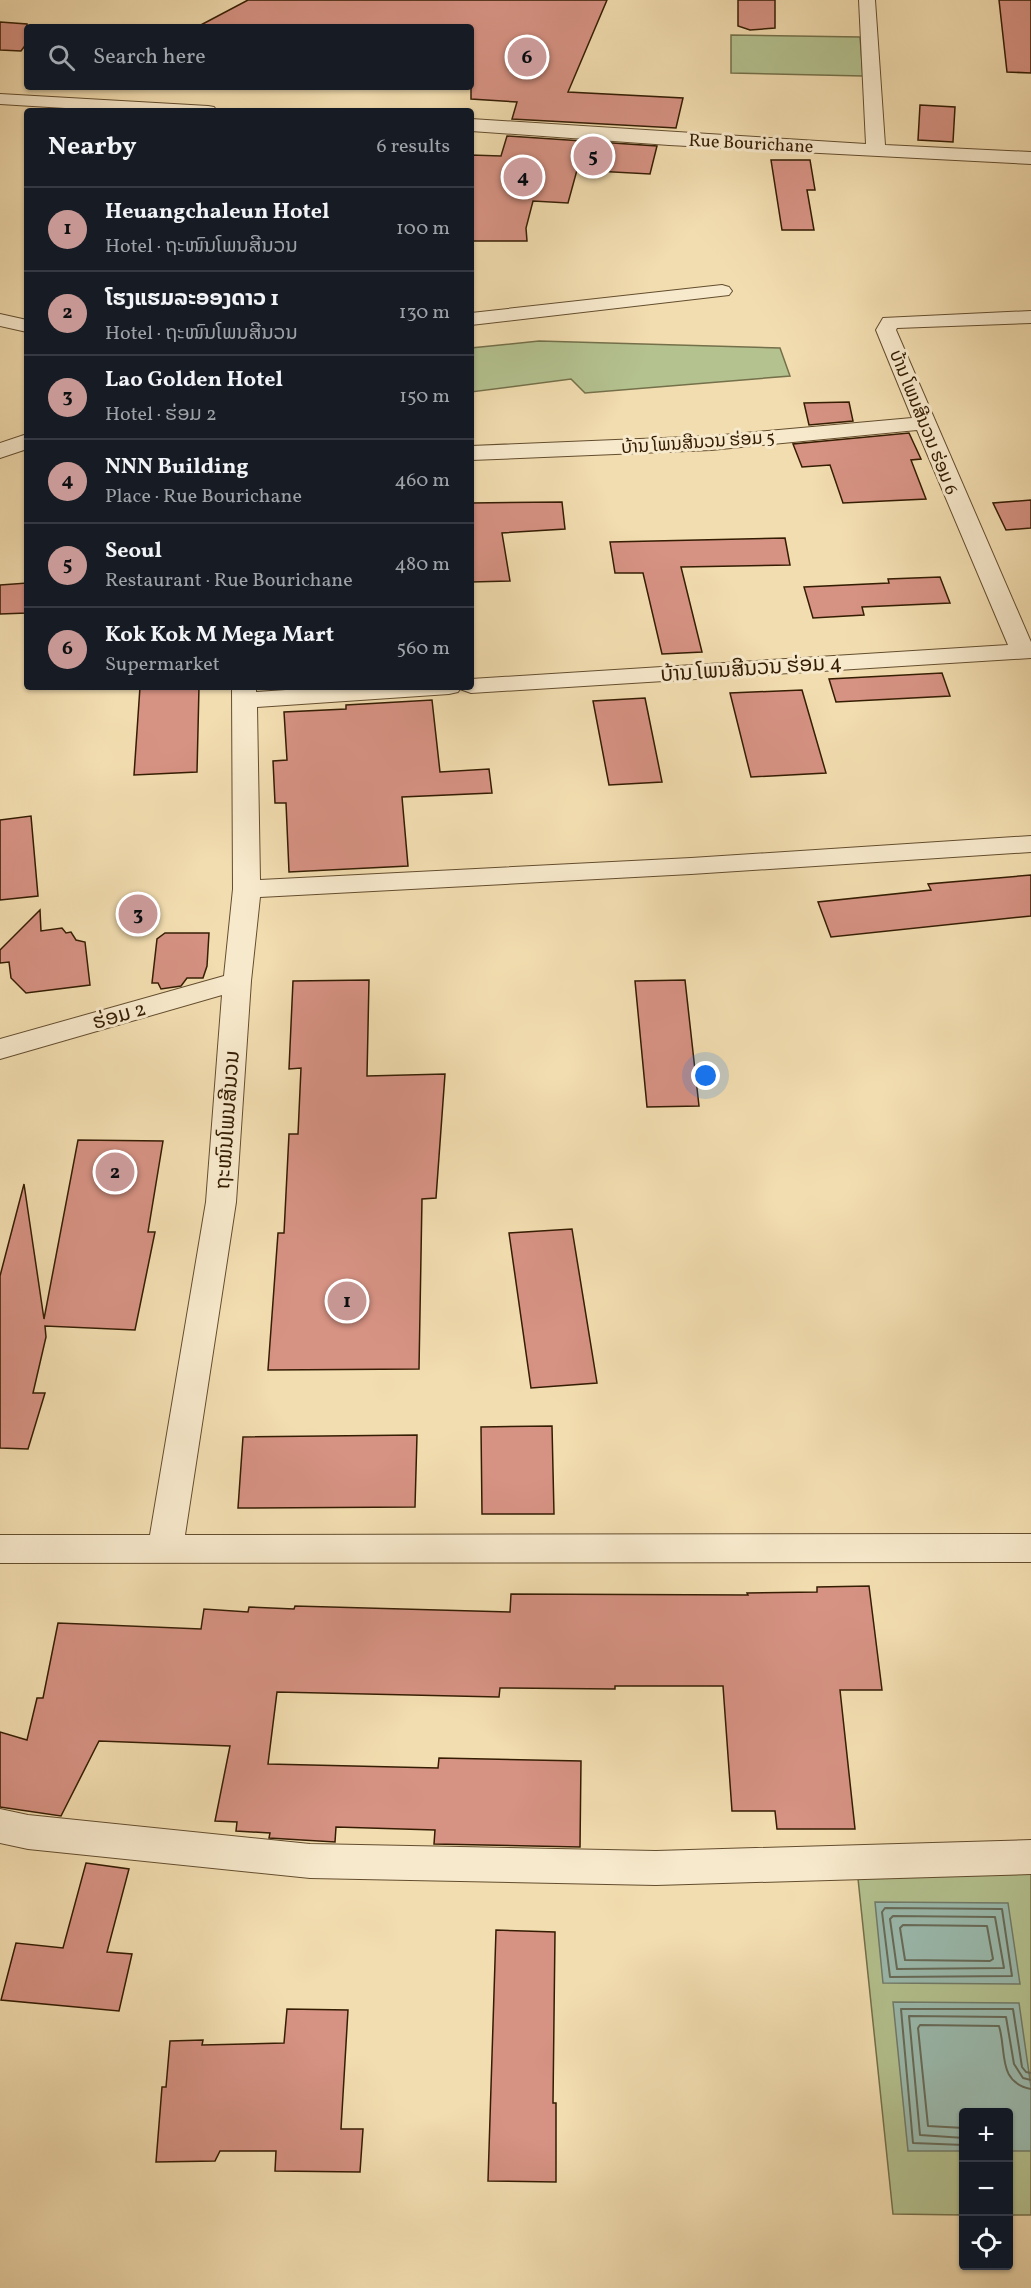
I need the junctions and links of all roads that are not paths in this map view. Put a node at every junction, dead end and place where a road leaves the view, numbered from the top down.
1 (867, 0) edge
2 (0, 99) edge
3 (156, 108) edge
4 (474, 125) edge
5 (876, 150) junction
6 (1031, 158) edge
7 (722, 291) dead end
8 (1031, 317) edge
9 (474, 319) edge
10 (0, 320) edge
11 (24, 326) edge
12 (924, 423) junction
13 (24, 442) edge
14 (0, 451) edge
15 (474, 453) edge
16 (1027, 651) edge
17 (474, 686) edge
18 (346, 690) edge
19 (244, 693) edge
20 (1031, 844) edge
21 (247, 889) junction
22 (237, 981) junction
23 (0, 1049) edge
24 (1031, 1548) edge
25 (0, 1549) edge
26 (165, 1550) junction
27 (0, 1826) edge
28 (1031, 1857) edge

1 - 5 street
2 - 3 street
4 - 5 street, Rue Bourichane
5 - 6 street, Rue Bourichane
7 - 9 street
8 - 12 street, ບ້ານ ໂພນສີນວນ ຮ່ອມ 6
10 - 11 street
12 - 15 street, ບ້ານ ໂພນສີນວນ ຮ່ອມ 5
12 - 16 street, ບ້ານ ໂພນສີນວນ ຮ່ອມ 6
13 - 14 street
16 - 17 street, ບ້ານ ໂພນສີນວນ ຮ່ອມ 4
18 - 19 street
19 - 21 street, ຖະໜົນໂພນສີນວນ
20 - 21 street
21 - 22 street, ຖະໜົນໂພນສີນວນ
22 - 23 street, ຮ່ອມ 2
22 - 26 street, ຖະໜົນໂພນສີນວນ
24 - 26 street
25 - 26 street
27 - 28 street

